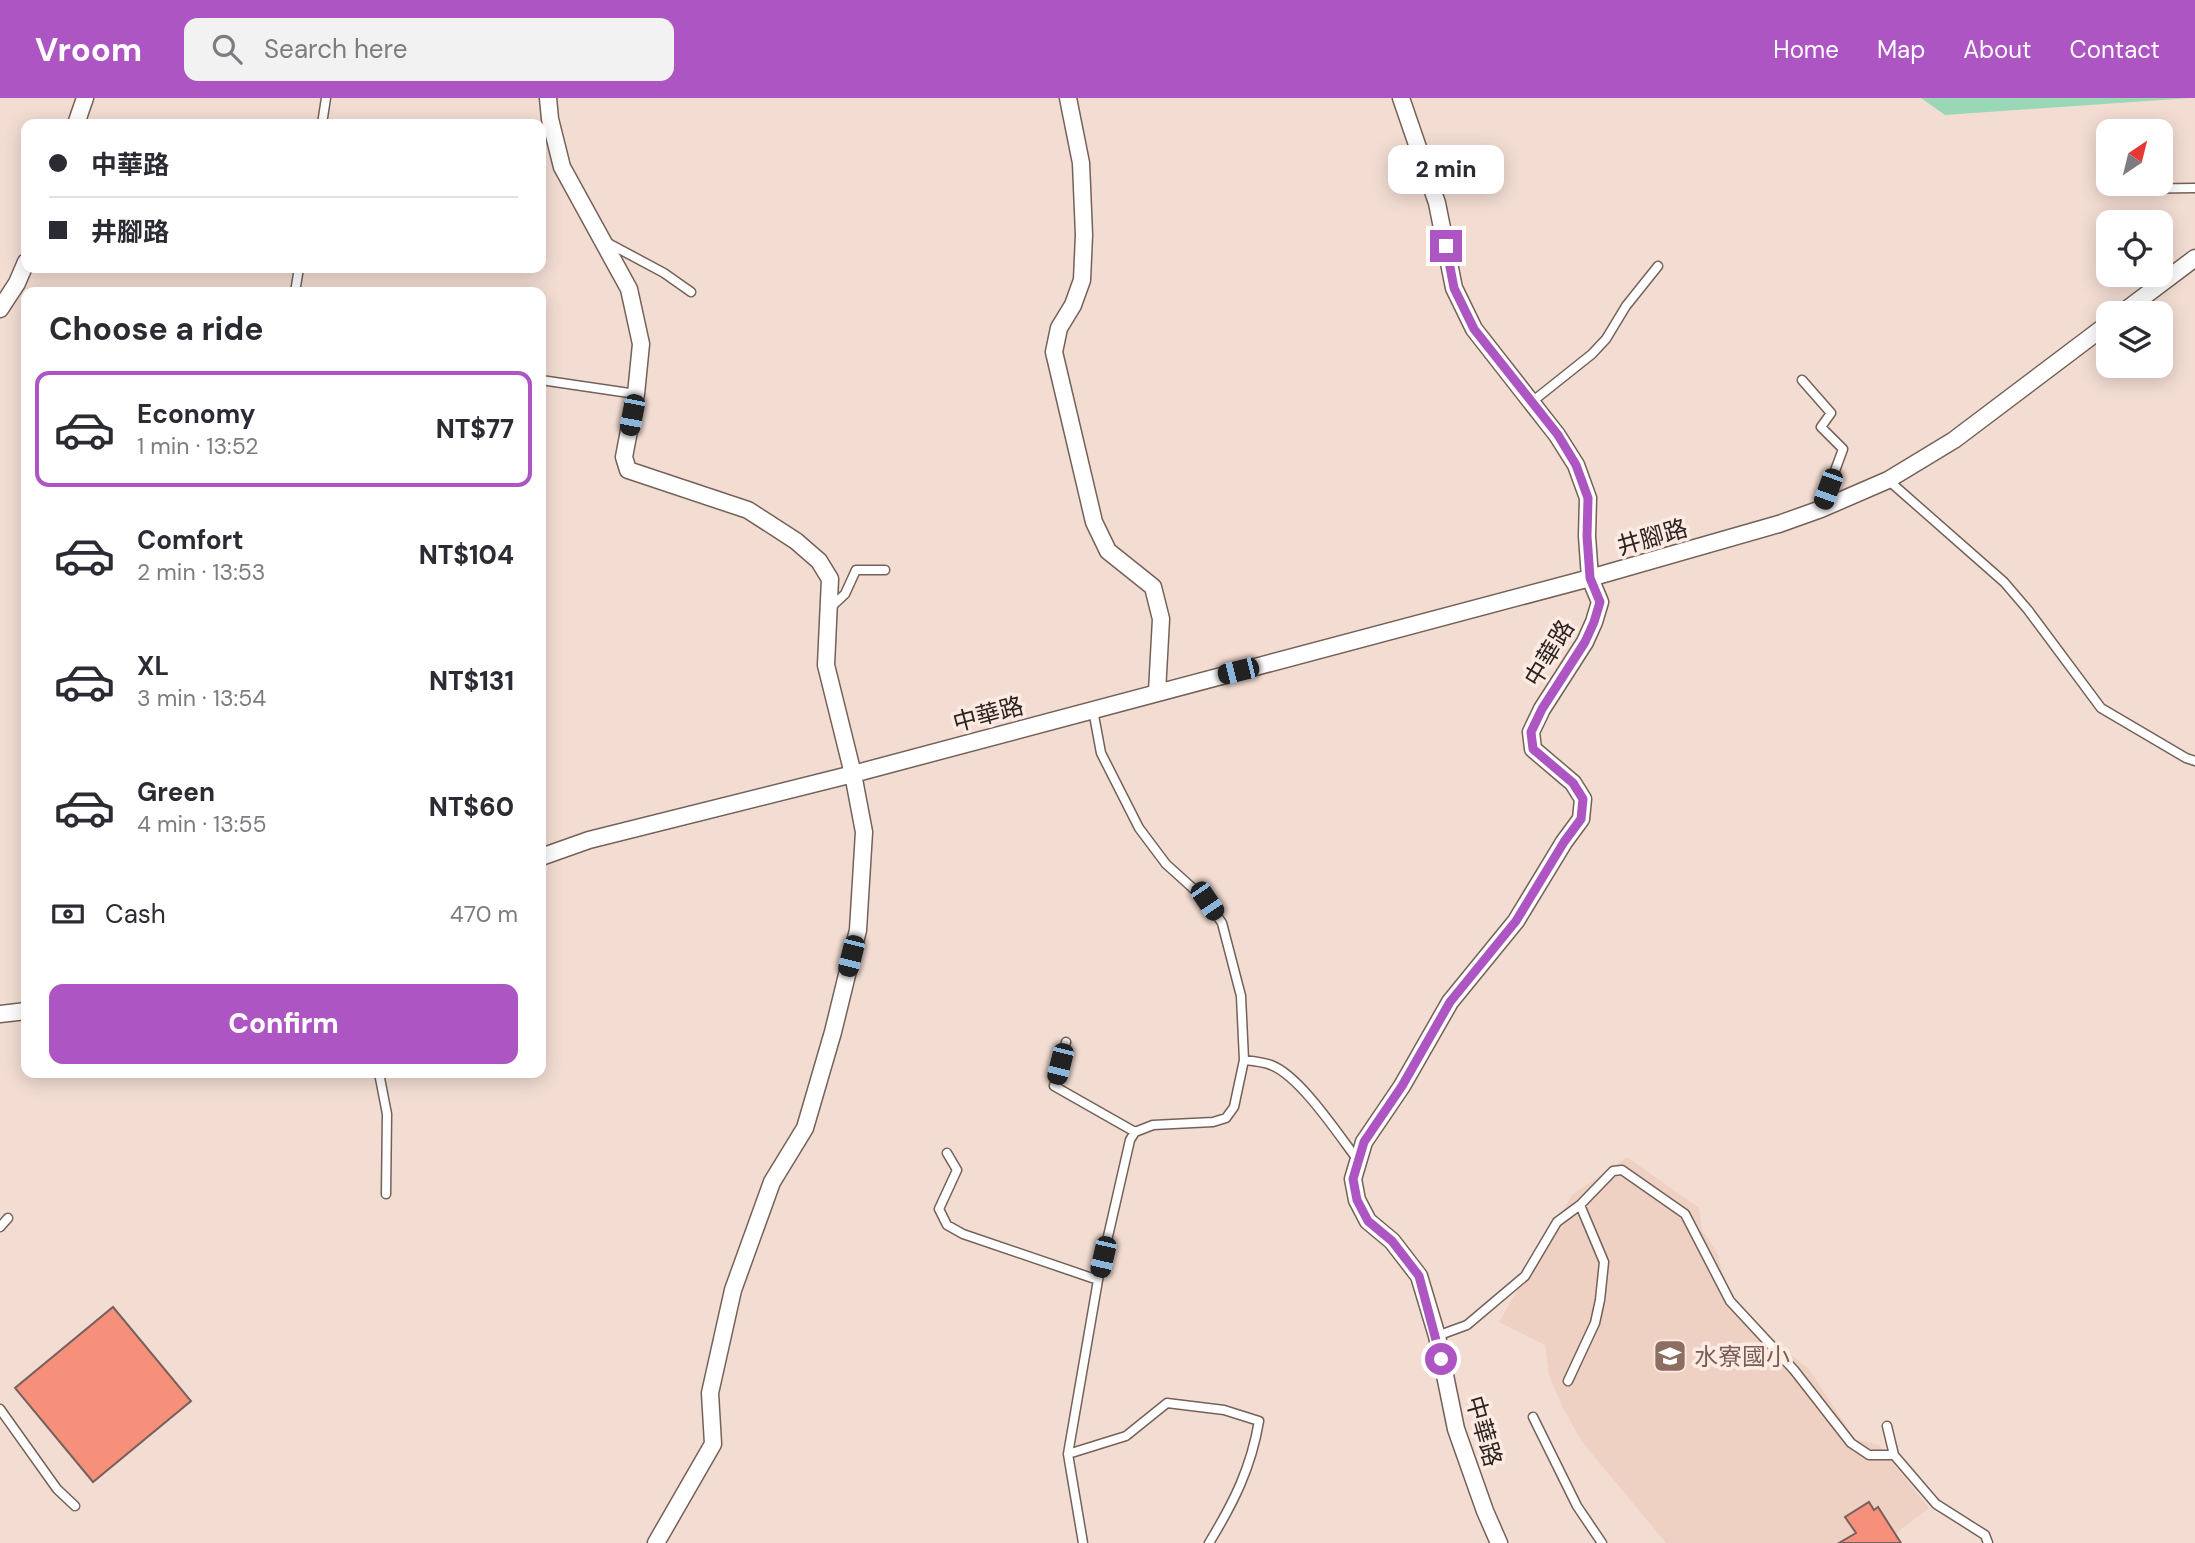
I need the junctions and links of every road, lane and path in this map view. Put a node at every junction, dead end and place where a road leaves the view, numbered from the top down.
1 (85, 98) edge
2 (326, 98) edge
3 (548, 98) edge
4 (1068, 98) edge
5 (1401, 98) edge
6 (78, 119) edge
7 (323, 119) edge
8 (2174, 188) edge
9 (2195, 188) edge
10 (602, 240) junction
11 (2195, 258) edge
12 (1658, 266) dead end
13 (21, 273) edge
14 (691, 292) dead end
15 (2138, 301) edge
16 (0, 309) edge
17 (2096, 333) edge
18 (1802, 380) dead end
19 (546, 381) edge
20 (636, 394) junction
21 (1533, 401) junction
22 (1888, 480) junction
23 (1821, 509) junction
24 (885, 570) dead end
25 (1590, 578) junction
26 (827, 611) junction
27 (1157, 692) junction
28 (1093, 710) junction
29 (2195, 761) edge
30 (853, 774) junction
31 (546, 855) edge
32 (21, 1012) edge
33 (0, 1014) edge
34 (1066, 1042) dead end
35 (1244, 1060) junction
36 (380, 1078) edge
37 (1135, 1132) junction
38 (947, 1153) dead end
39 (1357, 1159) junction
40 (386, 1194) dead end
41 (1580, 1205) junction
42 (8, 1218) dead end
43 (0, 1227) edge
44 (1098, 1280) junction
45 (1437, 1336) junction
46 (1568, 1381) dead end
47 (0, 1409) edge
48 (1533, 1417) dead end
49 (1887, 1426) dead end
50 (1068, 1454) junction
51 (1894, 1455) junction
52 (75, 1506) dead end
53 (656, 1543) edge
54 (1083, 1543) edge
55 (1209, 1543) edge
56 (1499, 1543) edge
57 (1602, 1543) edge
58 (1988, 1543) edge

1 - 6 street
2 - 7 lane
3 - 10 street
4 - 27 street
5 - 21 street, 井腳路
8 - 9 lane
10 - 14 lane
10 - 20 street
11 - 15 street
12 - 21 lane
13 - 16 street
17 - 22 street, 井腳路
18 - 23 lane
19 - 20 lane
20 - 26 street
21 - 25 street, 井腳路
22 - 23 street, 井腳路
22 - 29 lane
23 - 25 street, 井腳路
24 - 26 lane
25 - 27 street, 中華路
25 - 39 street, 中華路
26 - 30 street
27 - 28 street, 中華路
28 - 30 street, 中華路
28 - 35 lane
30 - 31 street, 中華路
30 - 53 street
32 - 33 street
34 - 37 lane
35 - 37 lane
35 - 39 lane
36 - 40 lane
37 - 44 lane
38 - 44 lane
39 - 45 street, 中華路
41 - 45 lane
41 - 46 lane
41 - 51 lane
42 - 43 lane
44 - 50 lane
45 - 56 street, 中華路
47 - 52 lane
48 - 57 lane
49 - 51 lane
50 - 54 lane
50 - 55 lane
51 - 58 lane

